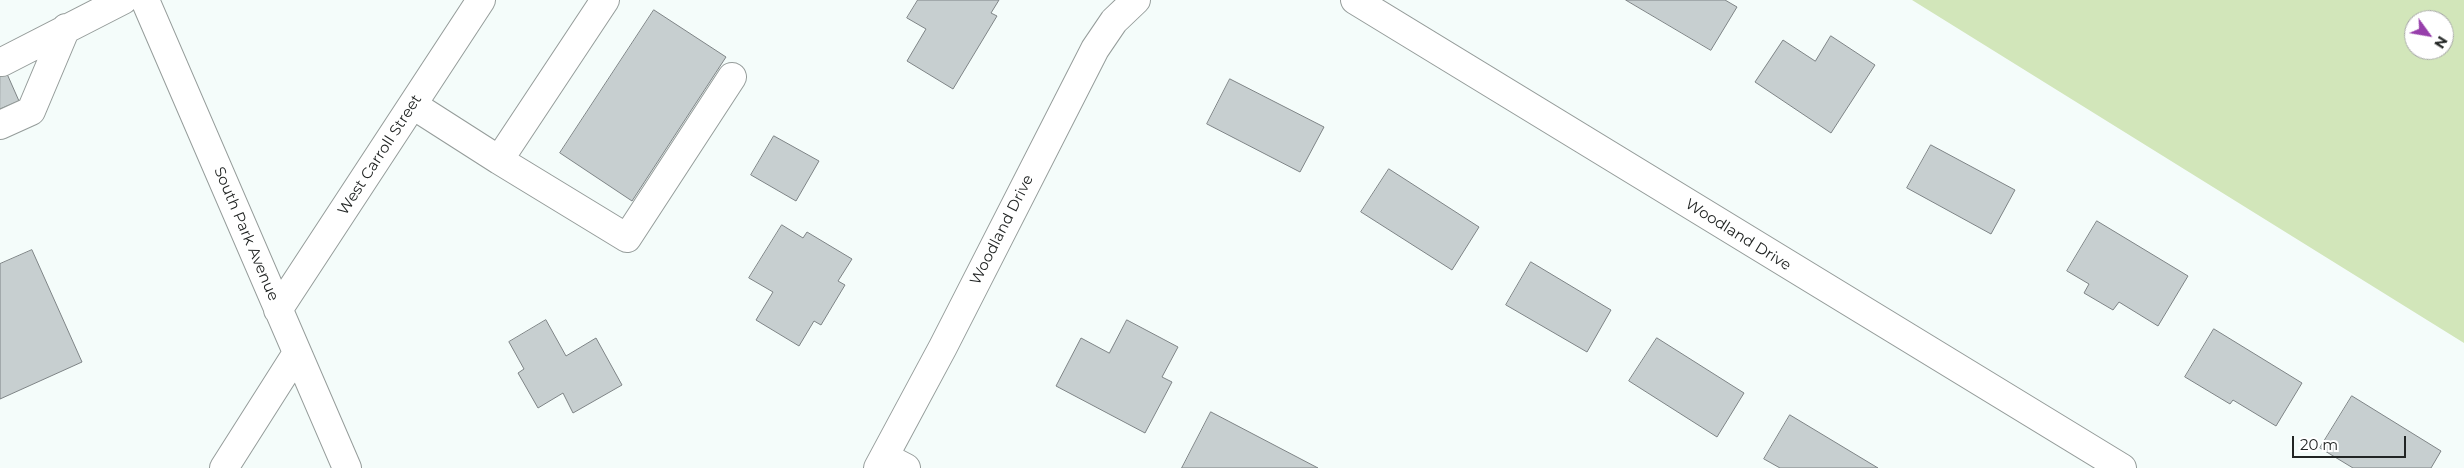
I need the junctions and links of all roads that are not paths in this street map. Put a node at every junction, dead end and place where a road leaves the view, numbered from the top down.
1 (123, 0) edge
2 (145, 0) edge
3 (481, 0) edge
4 (605, 0) edge
5 (1136, 0) edge
6 (1355, 0) edge
7 (66, 28) junction
8 (2, 62) dead end
9 (732, 77) dead end
10 (413, 105) junction
11 (0, 125) edge
12 (499, 160) junction
13 (278, 310) junction
14 (297, 353) junction
15 (890, 464) edge
16 (224, 468) edge
17 (347, 468) edge
18 (2122, 468) edge

1 - 7 street
2 - 13 street, South Park Avenue
3 - 10 street, West Carroll Street
4 - 12 street
5 - 15 street, Woodland Drive
6 - 18 street, Woodland Drive
7 - 8 street
7 - 11 street
9 - 12 street
10 - 12 street
10 - 13 street, West Carroll Street
13 - 14 street, South Park Avenue
14 - 16 street
14 - 17 street, South Park Avenue

